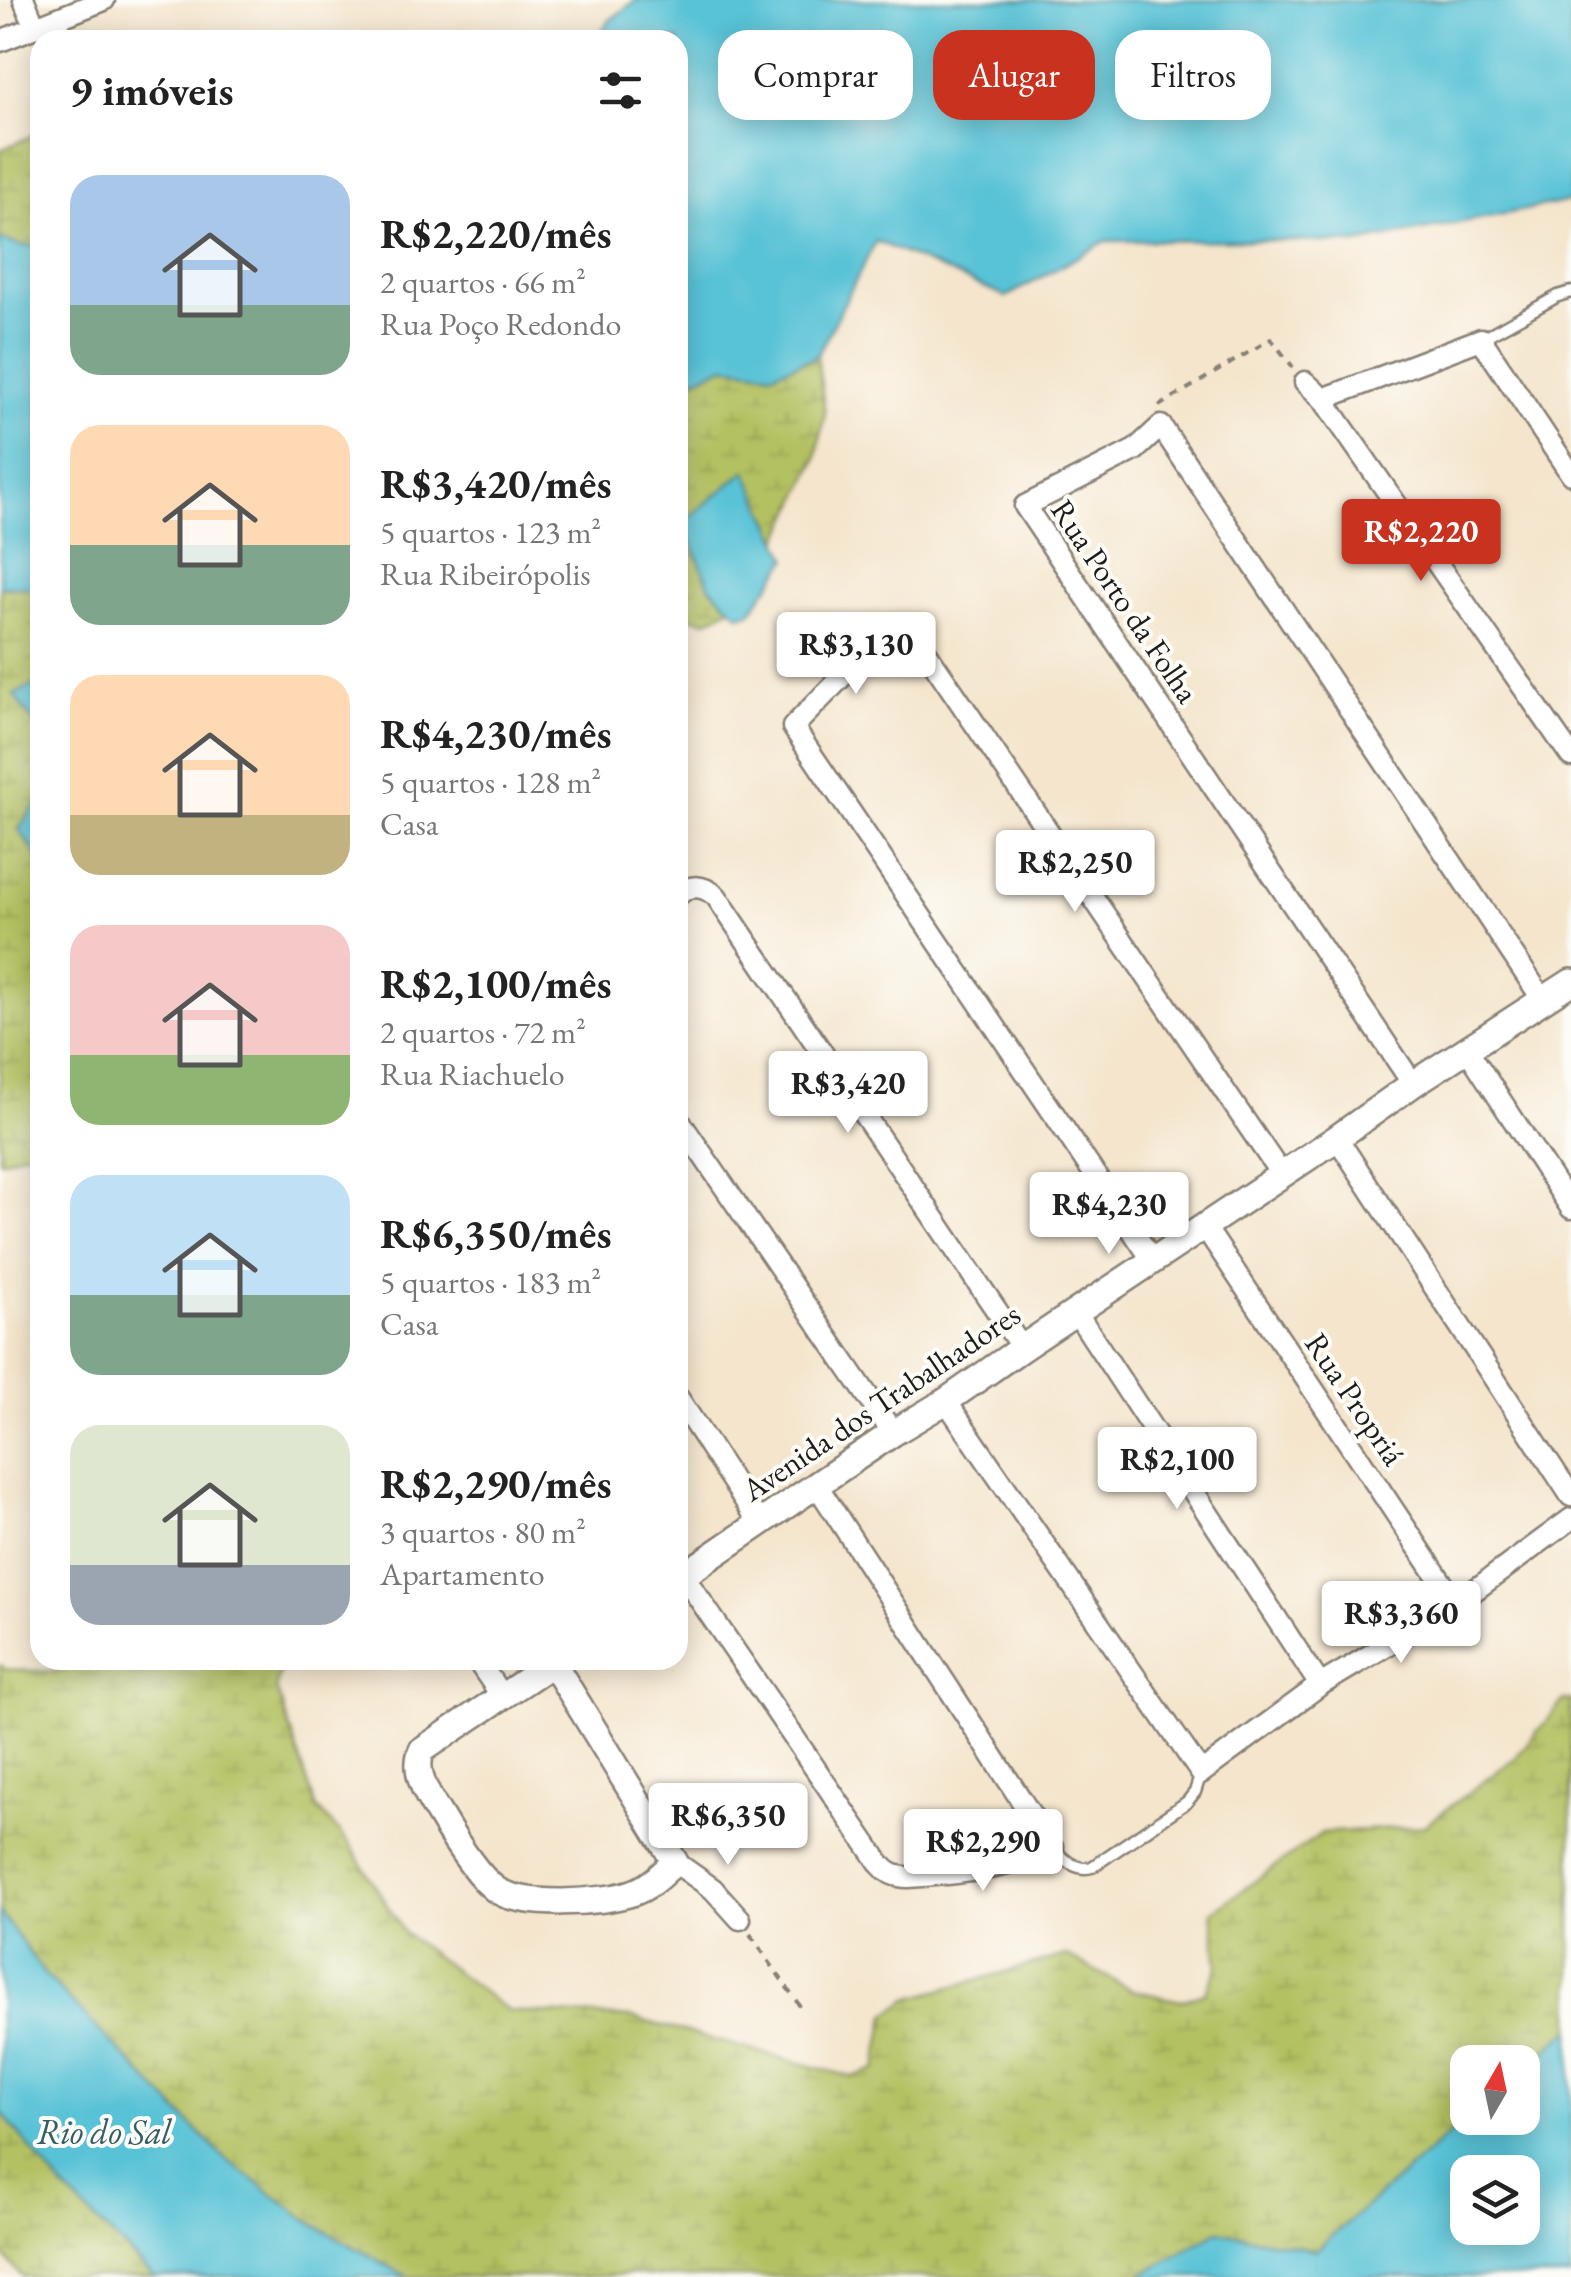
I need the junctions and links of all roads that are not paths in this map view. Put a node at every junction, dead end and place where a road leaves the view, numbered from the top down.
1 (24, 0) edge
2 (104, 0) edge
3 (34, 27) junction
4 (0, 41) edge
5 (1571, 292) edge
6 (1480, 339) junction
7 (1305, 382) road end
8 (1323, 400) junction
9 (1571, 474) edge
10 (1571, 756) edge
11 (688, 888) edge
12 (1571, 982) edge
13 (1543, 1000) junction
14 (1467, 1049) junction
15 (1413, 1084) junction
16 (688, 1134) edge
17 (1338, 1138) junction
18 (1280, 1174) junction
19 (1571, 1208) edge
20 (1205, 1227) junction
21 (1153, 1260) junction
22 (1076, 1312) junction
23 (1022, 1348) junction
24 (946, 1401) junction
25 (688, 1413) edge
26 (893, 1433) junction
27 (816, 1484) junction
28 (1571, 1496) edge
29 (1571, 1519) edge
30 (759, 1522) junction
31 (688, 1571) edge
32 (688, 1588) edge
33 (1456, 1604) junction
34 (484, 1670) edge
35 (541, 1670) edge
36 (560, 1670) edge
37 (1320, 1685) junction
38 (501, 1695) junction
39 (1201, 1773) junction
40 (1053, 1849) junction
41 (675, 1862) junction
42 (740, 1920) road end

1 - 3 street
2 - 3 street
3 - 4 street
5 - 6 lane
6 - 8 street
6 - 9 street
7 - 8 street
8 - 10 street
11 - 23 street
12 - 13 street, Avenida dos Trabalhadores
13 - 14 street, Avenida dos Trabalhadores
13 - 15 street, Rua Porto da Folha
14 - 15 street, Avenida dos Trabalhadores
14 - 19 street
15 - 17 street, Avenida dos Trabalhadores
16 - 26 street
17 - 18 street, Avenida dos Trabalhadores
17 - 28 street
18 - 20 street, Avenida dos Trabalhadores
18 - 21 street
20 - 21 street, Avenida dos Trabalhadores
20 - 33 street, Rua Propriá
21 - 22 street, Avenida dos Trabalhadores
22 - 23 street, Avenida dos Trabalhadores
22 - 37 street
23 - 24 street, Avenida dos Trabalhadores
24 - 26 street, Avenida dos Trabalhadores
24 - 39 street
25 - 30 street
26 - 27 street, Avenida dos Trabalhadores
27 - 30 street, Avenida dos Trabalhadores
27 - 40 street
29 - 33 street
30 - 31 street, Avenida dos Trabalhadores
32 - 40 street
33 - 37 street
34 - 38 street
35 - 38 street
36 - 41 street
37 - 39 street
38 - 41 street
39 - 40 lane
41 - 42 street

